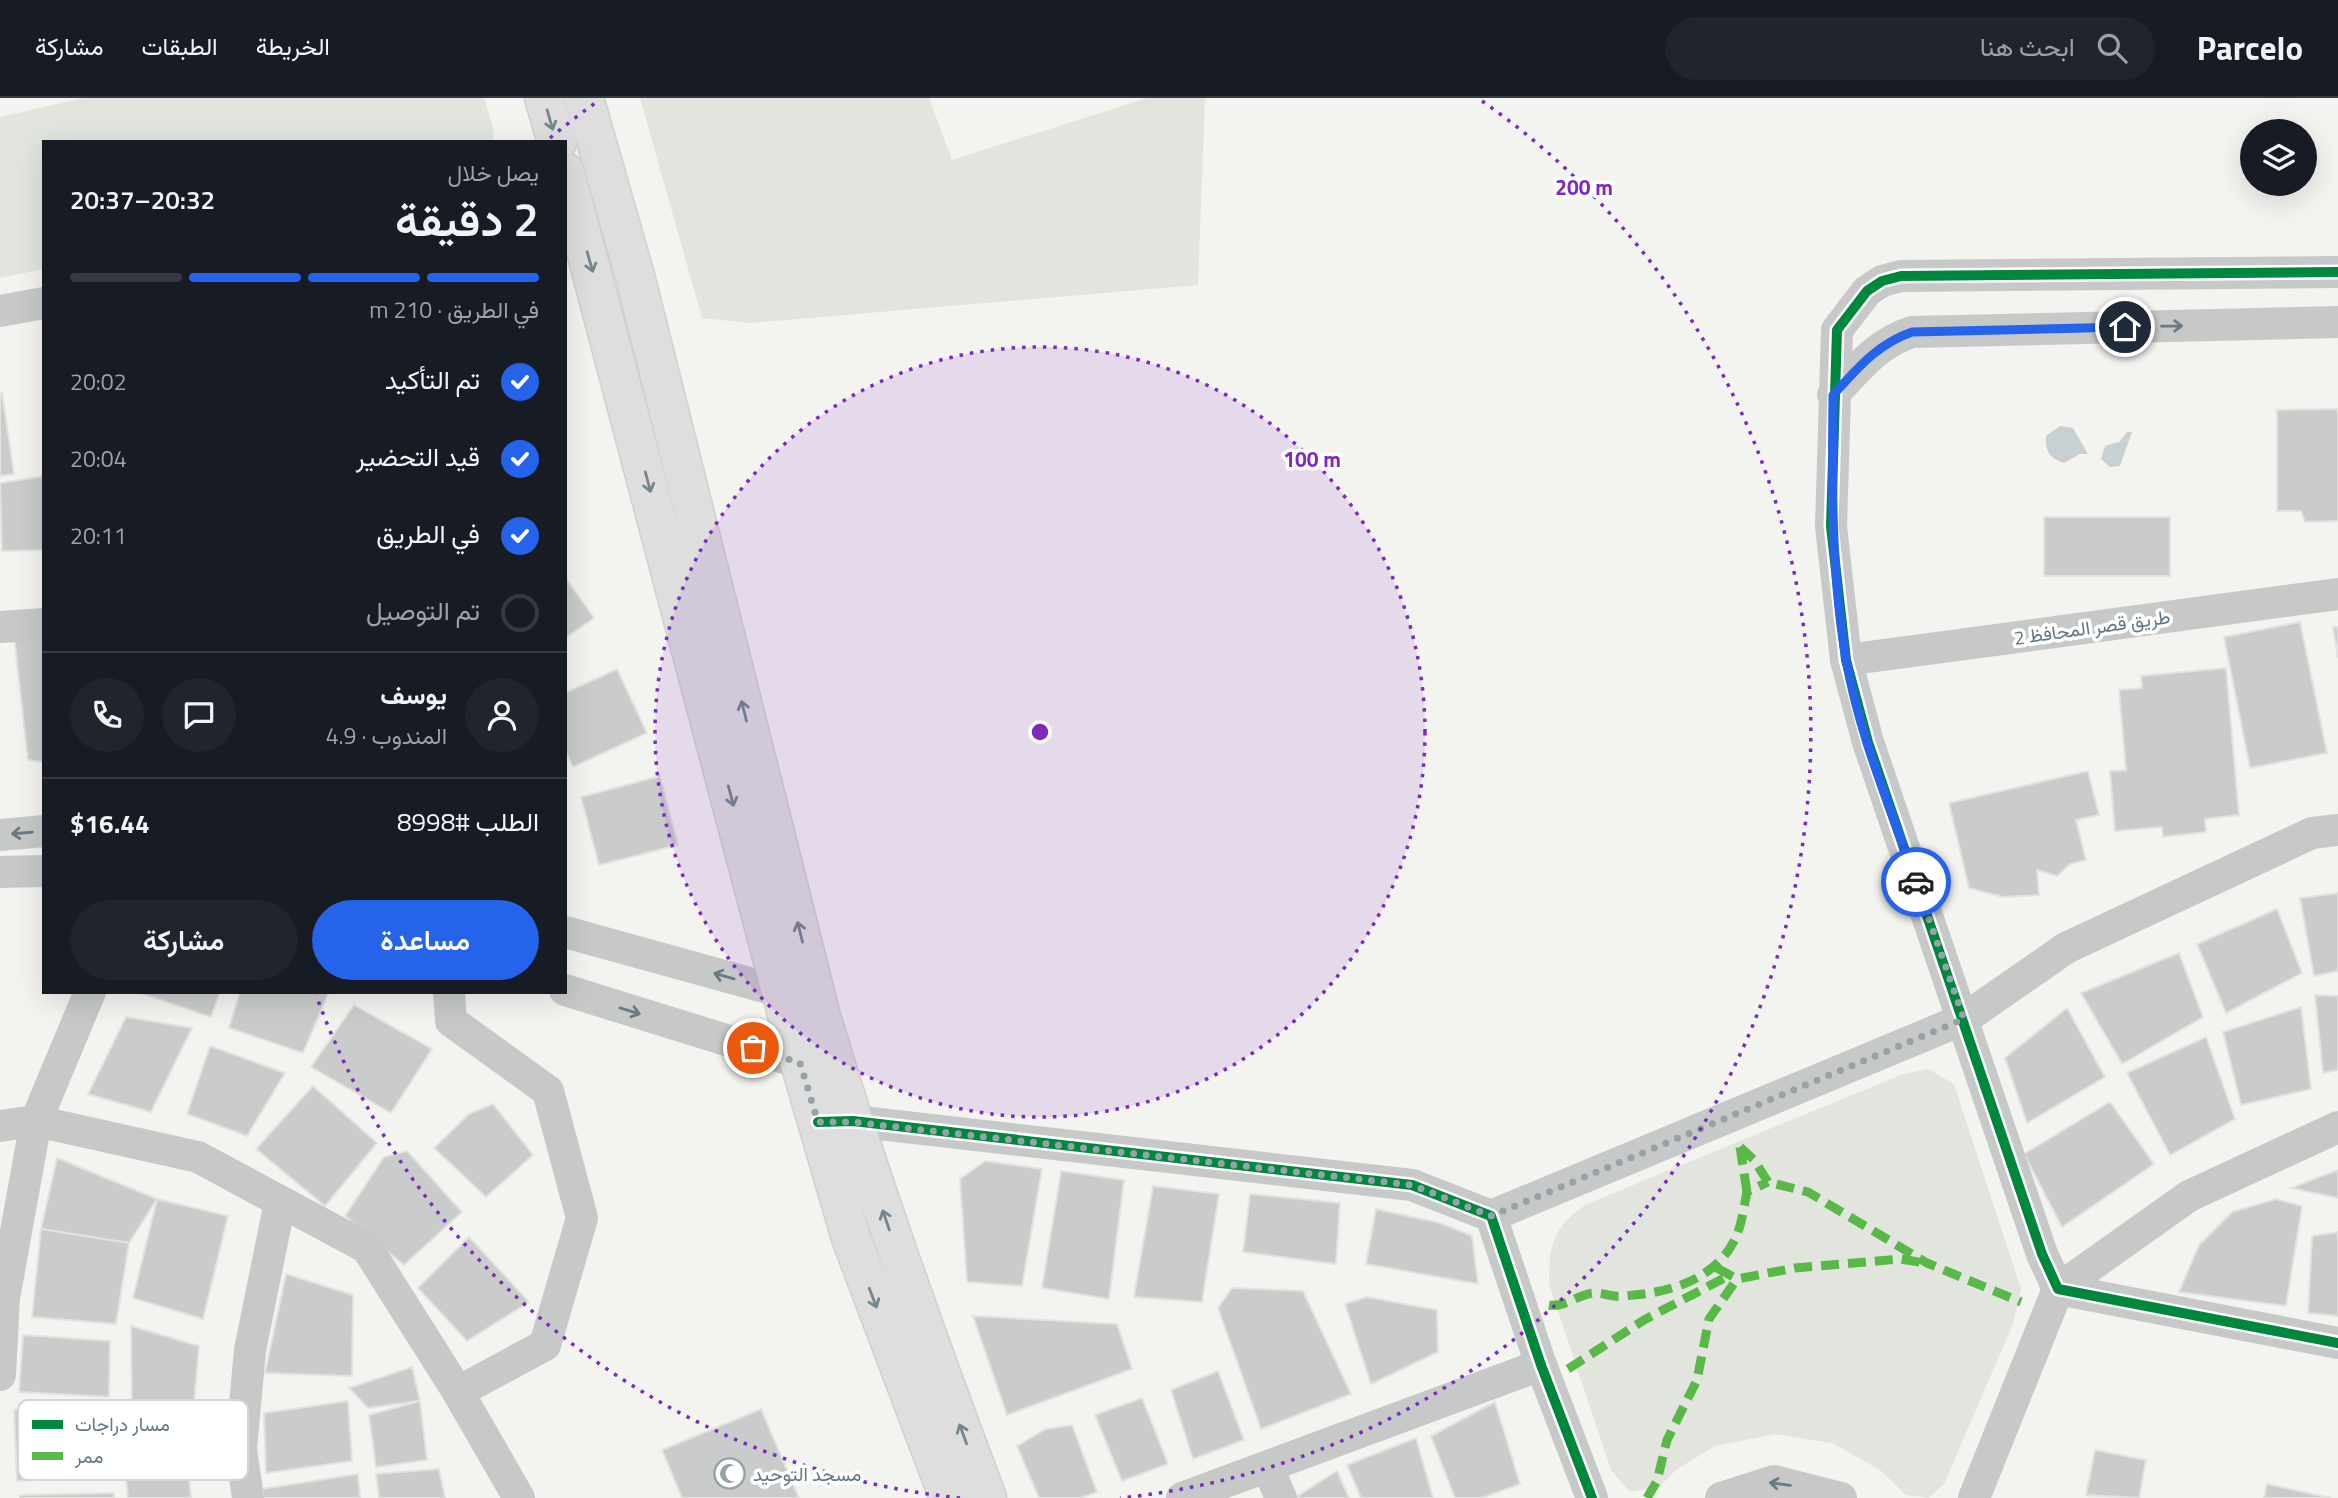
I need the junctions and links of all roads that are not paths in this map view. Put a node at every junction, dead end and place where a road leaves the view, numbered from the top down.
1 (544, 98) edge
2 (584, 98) edge
3 (555, 140) edge
4 (569, 196) edge
5 (2338, 272) edge
6 (42, 303) edge
7 (0, 311) edge
8 (2338, 322) edge
9 (1833, 395) junction
10 (2338, 594) edge
11 (42, 624) edge
12 (0, 627) edge
13 (1846, 660) junction
14 (2338, 830) edge
15 (42, 831) edge
16 (0, 835) edge
17 (42, 871) edge
18 (0, 872) edge
19 (567, 932) edge
20 (798, 990) junction
21 (567, 991) edge
22 (89, 994) edge
23 (449, 994) edge
24 (1964, 1019) junction
25 (817, 1061) junction
26 (36, 1121) junction
27 (835, 1122) junction
28 (0, 1126) edge
29 (2338, 1127) edge
30 (280, 1202) junction
31 (1491, 1216) junction
32 (2058, 1289) junction
33 (2338, 1343) edge
34 (1541, 1365) junction
35 (0, 1376) edge
36 (458, 1392) junction
37 (245, 1400) edge
38 (1268, 1468) junction
39 (245, 1480) edge
40 (248, 1498) edge
41 (519, 1498) edge
42 (948, 1498) edge
43 (987, 1498) edge
44 (1182, 1498) edge
45 (1280, 1498) edge
46 (1592, 1498) edge
47 (1721, 1498) edge
48 (1841, 1498) edge
49 (1975, 1498) edge

1 -> 3 main road
20 -> 2 main road
4 -> 20 main road
5 - 9 street
6 - 7 street
9 -> 8 street
9 - 13 street
10 - 13 street, طريق قصر المحافظ 2
11 - 12 street
13 - 24 street
14 - 24 street
15 -> 16 street
17 - 18 street
20 -> 19 street
20 - 25 main road
21 -> 25 street
22 - 26 street
23 - 36 street
24 - 31 street
24 - 32 street
25 - 27 main road
26 - 28 street
26 - 30 street
26 - 35 street
27 - 31 street
27 -> 42 main road
43 -> 27 main road
29 - 32 street
30 - 36 street
30 - 37 street
31 - 34 street
32 - 33 street
32 - 49 street
34 - 38 street
34 - 46 street
36 - 41 street
38 - 44 street
38 - 45 street
39 - 40 street
48 -> 47 street

